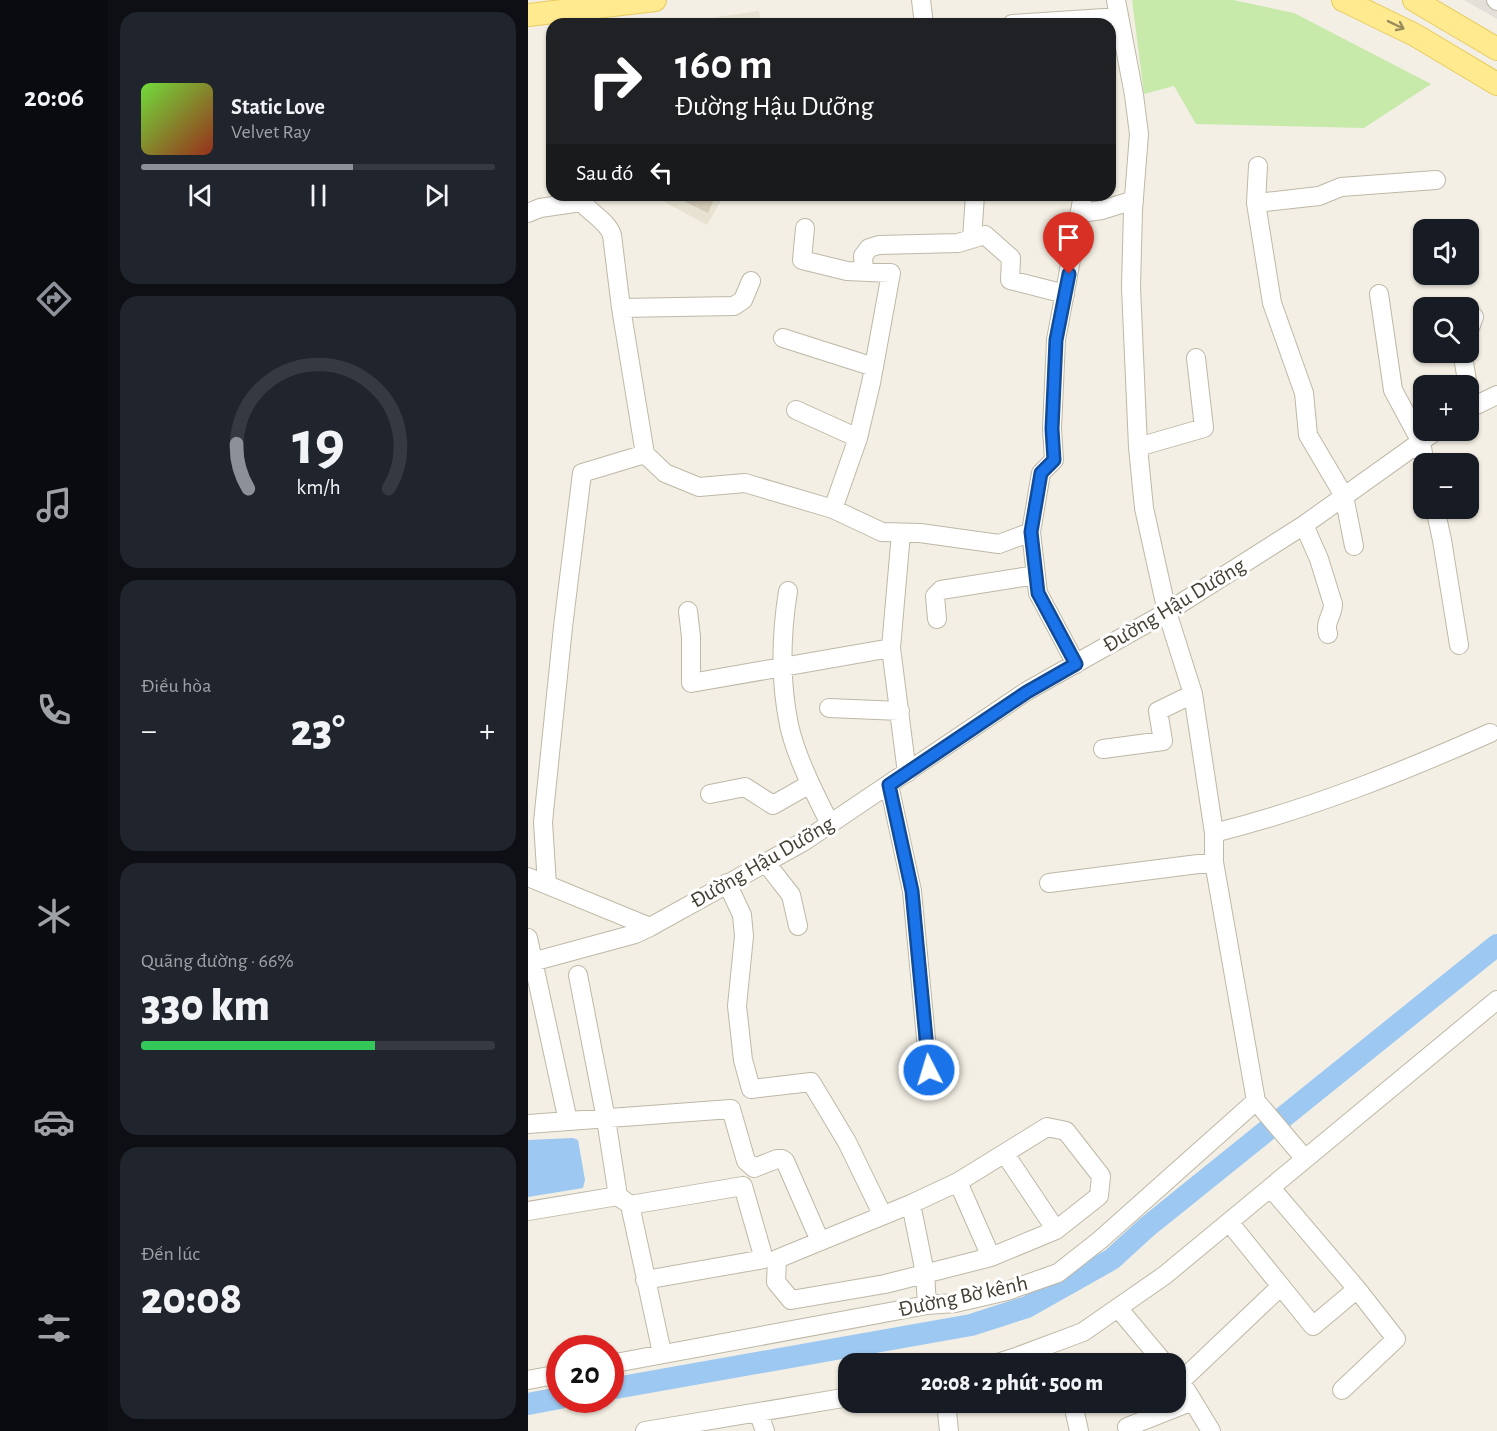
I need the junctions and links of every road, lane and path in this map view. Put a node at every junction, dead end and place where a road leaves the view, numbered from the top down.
1 (655, 0) edge
2 (921, 0) edge
3 (1343, 0) edge
4 (1414, 0) edge
5 (1117, 9) edge
6 (528, 15) edge
7 (556, 18) edge
8 (923, 18) edge
9 (1054, 18) edge
10 (1497, 49) edge
11 (1497, 84) edge
12 (1258, 166) dead end
13 (1436, 180) dead end
14 (1134, 200) junction
15 (571, 201) edge
16 (582, 201) edge
17 (975, 201) edge
18 (1256, 203) junction
19 (1082, 204) edge
20 (528, 213) edge
21 (805, 228) dead end
22 (972, 239) junction
23 (864, 271) junction
24 (751, 281) dead end
25 (1065, 294) junction
26 (1379, 294) dead end
27 (621, 308) junction
28 (783, 338) dead end
29 (1196, 358) dead end
30 (874, 367) junction
31 (1497, 395) edge
32 (1479, 403) edge
33 (796, 410) dead end
34 (858, 438) junction
35 (1421, 442) junction
36 (1138, 447) junction
37 (1423, 453) edge
38 (645, 454) junction
39 (1344, 496) junction
40 (833, 509) junction
41 (1438, 519) edge
42 (1304, 525) junction
43 (1031, 532) junction
44 (901, 533) junction
45 (1354, 546) dead end
46 (1036, 575) junction
47 (788, 591) dead end
48 (688, 610) dead end
49 (1167, 612) junction
50 (937, 619) dead end
51 (1328, 634) dead end
52 (1459, 645) dead end
53 (891, 648) junction
54 (1076, 664) junction
55 (783, 666) junction
56 (1193, 694) junction
57 (829, 708) dead end
58 (900, 711) junction
59 (1490, 733) dead end
60 (1103, 749) dead end
61 (907, 773) junction
62 (810, 784) junction
63 (889, 785) junction
64 (710, 794) dead end
65 (830, 824) junction
66 (1214, 833) junction
67 (1214, 862) junction
68 (766, 863) junction
69 (528, 877) edge
70 (1049, 882) dead end
71 (727, 883) junction
72 (547, 885) junction
73 (798, 926) dead end
74 (650, 927) junction
75 (528, 938) edge
76 (530, 962) edge
77 (578, 975) dead end
78 (1497, 1000) edge
79 (929, 1070) dead end
80 (1261, 1107) junction
81 (606, 1119) junction
82 (568, 1121) junction
83 (528, 1124) edge
84 (1005, 1154) junction
85 (1305, 1159) junction
86 (958, 1182) junction
87 (1271, 1188) junction
88 (624, 1201) junction
89 (911, 1204) junction
90 (528, 1211) edge
91 (882, 1215) junction
92 (1229, 1222) junction
93 (1056, 1230) junction
94 (820, 1241) junction
95 (991, 1257) junction
96 (925, 1273) junction
97 (645, 1280) junction
98 (1280, 1287) junction
99 (1356, 1289) junction
100 (927, 1305) junction
101 (1118, 1308) junction
102 (662, 1353) junction
103 (1028, 1353) edge
104 (1156, 1353) edge
105 (624, 1361) edge
106 (1186, 1372) edge
107 (546, 1377) edge
108 (528, 1380) edge
109 (1342, 1390) dead end
110 (1186, 1391) edge
111 (838, 1399) edge
112 (1193, 1401) junction
113 (758, 1412) junction
114 (947, 1413) edge
115 (1127, 1427) dead end
116 (645, 1431) edge
117 (765, 1431) edge
118 (949, 1431) edge
119 (1211, 1431) edge

1 - 7 main road
2 - 8 street
3 -> 11 main road
4 - 10 main road
5 - 9 street
5 - 14 street
6 - 7 main road
12 - 18 street
13 - 18 street
14 - 19 street
14 - 36 street
15 - 20 street
16 - 27 street
17 - 22 street
18 - 39 street
19 - 25 street
21 - 23 street
22 - 23 street
22 - 25 street
23 - 30 street
24 - 27 street
25 - 43 street
26 - 35 street
27 - 38 street
28 - 30 street
29 - 36 street
30 - 34 street
31 - 32 street
33 - 34 street
34 - 40 street
35 - 37 street
35 - 39 street, Đường Hậu Dưỡng
36 - 49 street
38 - 40 street
38 - 72 street
39 - 42 street, Đường Hậu Dưỡng
39 - 45 street
40 - 44 street
41 - 52 street
42 - 49 street, Đường Hậu Dưỡng
42 - 51 street
43 - 44 street
43 - 46 street
44 - 53 street
46 - 50 street
46 - 54 street
47 - 55 street
48 - 55 street
49 - 54 street, Đường Hậu Dưỡng
49 - 56 street
53 - 55 street
53 - 58 street
54 - 61 street, Đường Hậu Dưỡng
55 - 62 street
56 - 60 street
56 - 66 street
57 - 58 street
58 - 61 street
59 - 66 street
61 - 63 street, Đường Hậu Dưỡng
62 - 64 street
62 - 65 street
63 - 65 street, Đường Hậu Dưỡng
63 - 79 street
65 - 68 street, Đường Hậu Dưỡng
66 - 67 street
67 - 70 street
67 - 80 street
68 - 71 street, Đường Hậu Dưỡng
68 - 73 street
69 - 72 street
71 - 74 street, Đường Hậu Dưỡng
71 - 91 street
72 - 74 street
74 - 76 street, Đường Hậu Dưỡng
75 - 76 street
76 - 82 street
77 - 81 street
78 - 85 street
80 - 85 street
80 - 100 street, Đường Bờ kênh
81 - 82 street
81 - 88 street
81 - 94 street
82 - 83 street
84 - 86 street
84 - 93 street
84 - 93 street
85 - 87 street
86 - 89 street
86 - 95 street
87 - 92 street
87 - 99 street
88 - 90 street
88 - 97 street
88 - 97 street
89 - 91 street
89 - 96 street
91 - 94 street
92 - 98 street
92 - 101 street
93 - 95 street
94 - 96 street
95 - 96 street
96 - 100 street
97 - 102 street
98 - 99 street
98 - 106 street
99 - 109 street
100 - 102 street, Đường Bờ kênh
101 - 103 street
101 - 104 street
102 - 105 street, Đường Bờ kênh
107 - 108 street
110 - 112 street
111 - 113 street
112 - 115 street
112 - 119 street
113 - 116 street
113 - 117 street
114 - 118 street

